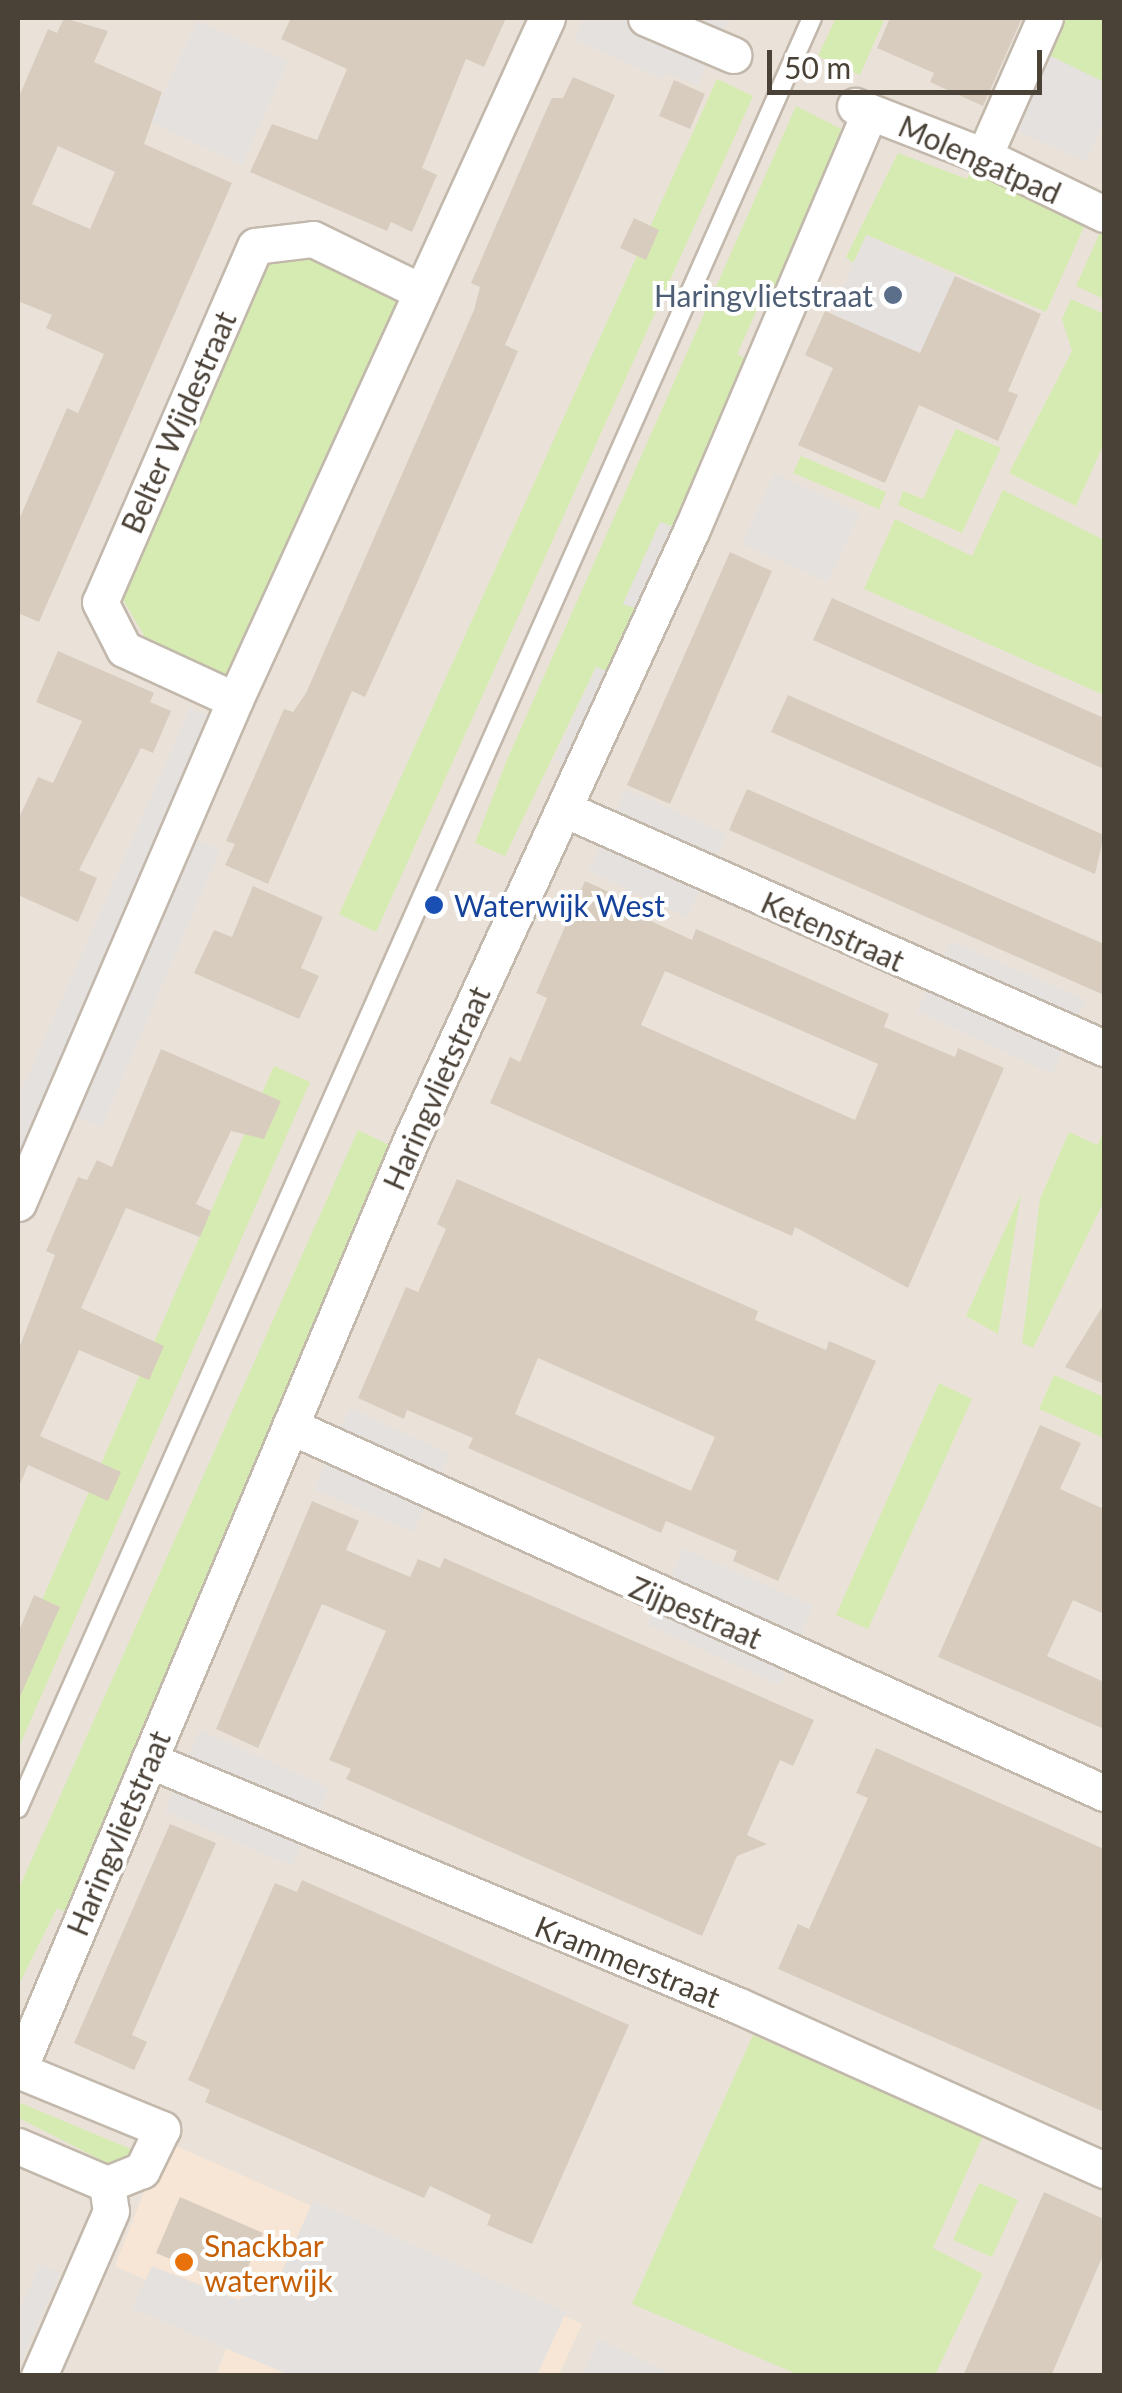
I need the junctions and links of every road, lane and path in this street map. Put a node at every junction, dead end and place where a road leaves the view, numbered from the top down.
1 (547, 18) edge
2 (646, 18) edge
3 (812, 18) edge
4 (1045, 18) edge
5 (733, 55) dead end
6 (863, 109) joint
7 (984, 156) junction
8 (1104, 214) edge
9 (420, 291) junction
10 (234, 700) junction
11 (564, 809) junction
12 (1104, 1048) edge
13 (18, 1202) edge
14 (290, 1426) junction
15 (149, 1760) junction
16 (1104, 1793) edge
17 (18, 1808) edge
18 (18, 2070) edge
19 (18, 2146) edge
20 (1104, 2170) edge
21 (107, 2184) junction
22 (39, 2376) edge

1 - 9 street
2 - 5 street
3 - 17 lane
4 - 7 street
6 - 7 street, Molengatpad
6 - 11 street, Haringvlietstraat
7 - 8 street, Molengatpad
9 - 10 street
9 - 10 street, Belter Wijdestraat
10 - 13 street
11 - 12 street, Ketenstraat
11 - 14 street, Haringvlietstraat
14 - 15 street, Haringvlietstraat
14 - 16 street, Zijpestraat
15 - 18 street, Haringvlietstraat
15 - 20 street, Krammerstraat
18 - 21 street
19 - 21 street
21 - 22 street

